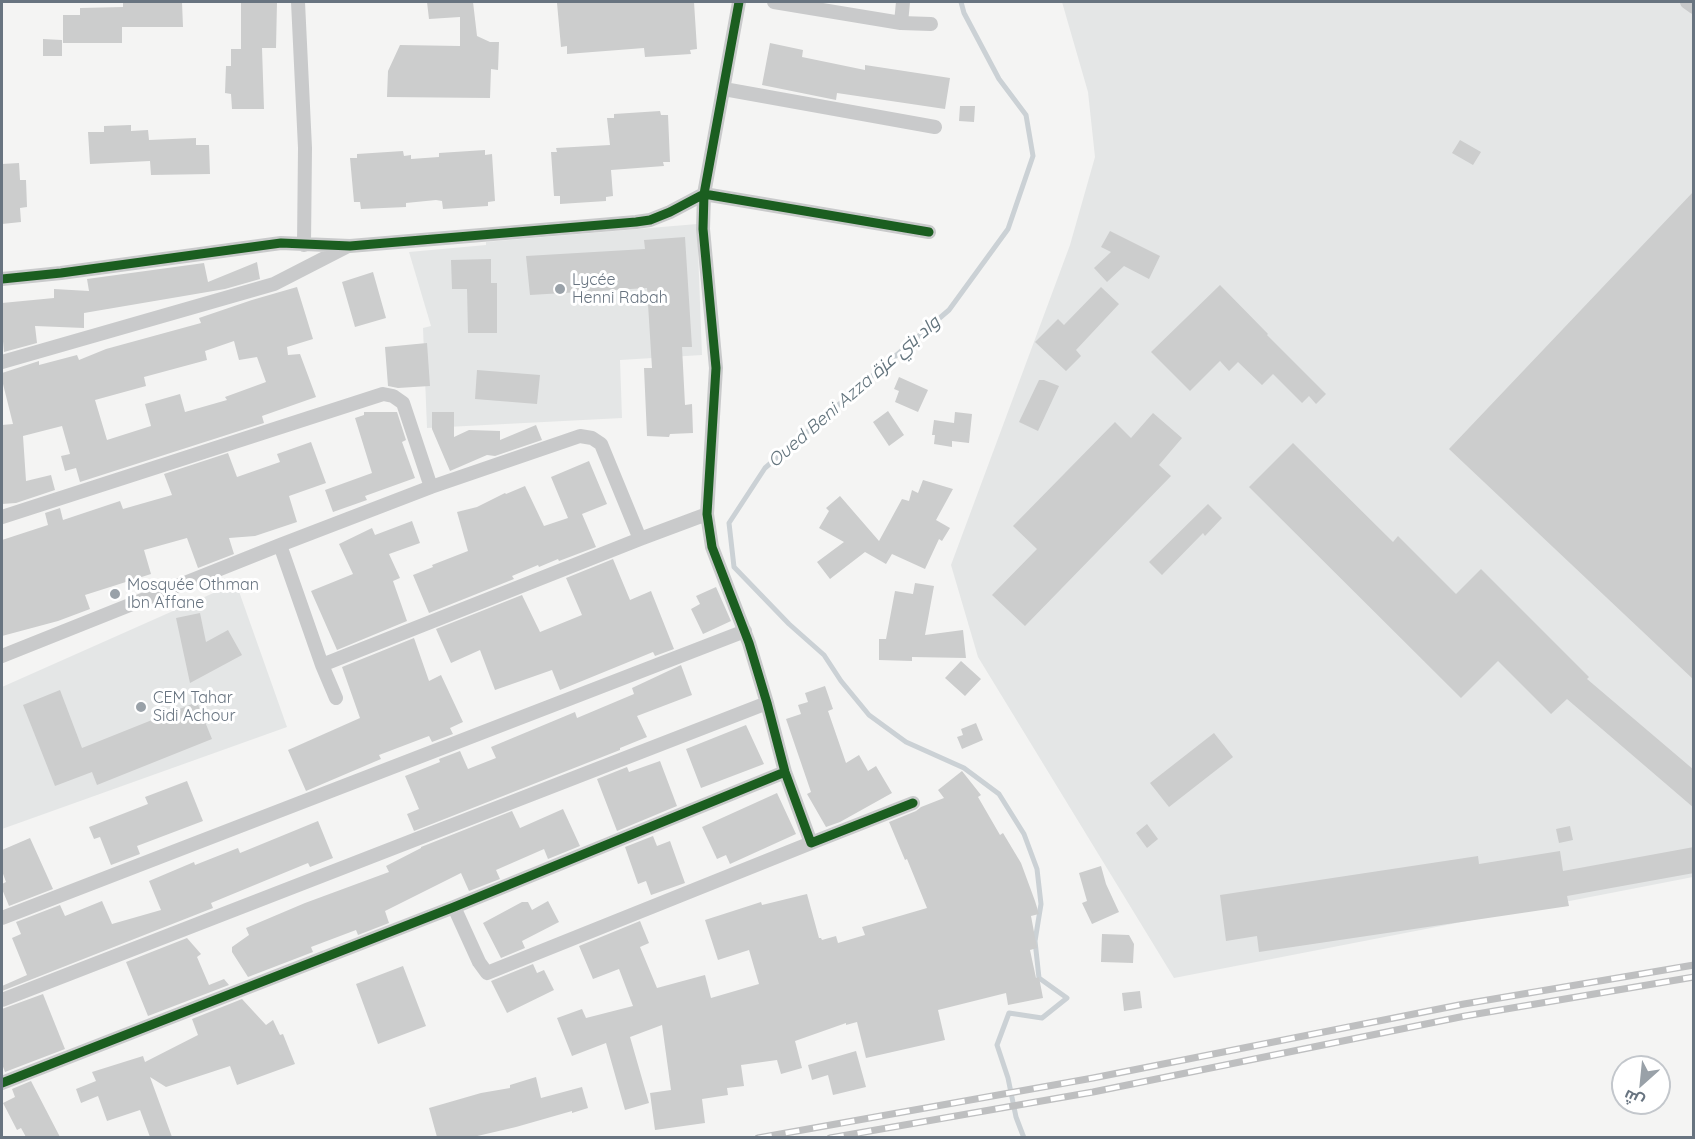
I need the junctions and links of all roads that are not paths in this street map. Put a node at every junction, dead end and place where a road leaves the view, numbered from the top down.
1 (298, 2) edge
2 (739, 2) edge
3 (774, 2) edge
4 (903, 2) edge
5 (1687, 2) edge
6 (1694, 7) edge
7 (901, 23) junction
8 (931, 24) dead end
9 (724, 89) junction
10 (935, 127) dead end
11 (704, 194) junction
12 (929, 232) dead end
13 (304, 245) junction
14 (350, 246) junction
15 (2, 279) edge
16 (2, 362) edge
17 (431, 487) junction
18 (707, 514) junction
19 (2, 517) edge
20 (640, 539) junction
21 (280, 546) junction
22 (745, 631) junction
23 (2, 657) edge
24 (322, 665) junction
25 (336, 698) dead end
26 (767, 703) junction
27 (785, 772) junction
28 (913, 802) dead end
29 (811, 843) junction
30 (454, 907) junction
31 (2, 918) edge
32 (2, 1000) edge
33 (2, 1083) edge

1 - 13 street
2 - 9 street
3 - 7 street
4 - 7 street
5 - 6 street
7 - 8 street
9 - 10 street
9 - 11 street
11 - 12 street
11 - 14 street
11 - 18 street
13 - 14 street
13 - 15 street
14 - 16 street
17 - 19 street
17 - 20 street
17 - 21 street
18 - 20 street
18 - 22 street
20 - 24 street
21 - 23 street
21 - 24 street
22 - 26 street
22 - 31 street
24 - 25 street
26 - 27 street
26 - 32 street
27 - 29 street
27 - 30 street
28 - 29 street
29 - 30 street
30 - 33 street

